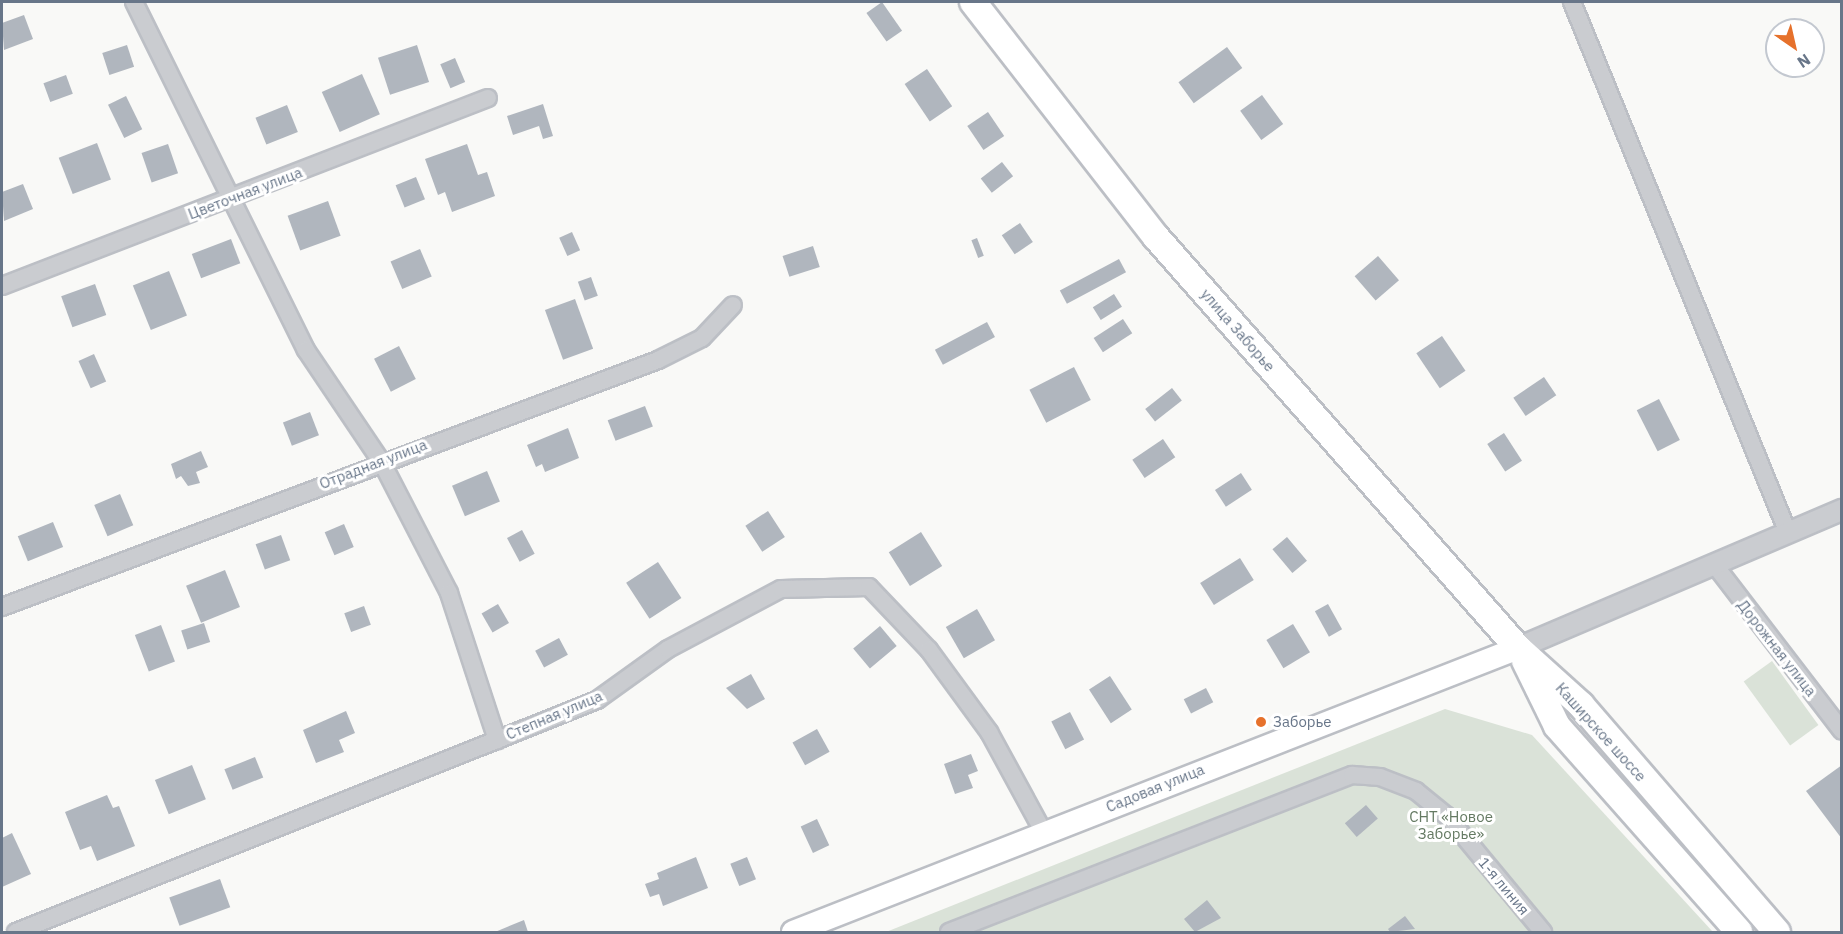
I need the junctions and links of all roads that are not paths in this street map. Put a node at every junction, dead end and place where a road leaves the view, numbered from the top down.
1 (134, 2) edge
2 (973, 2) edge
3 (1572, 2) edge
4 (488, 98) dead end
5 (232, 199) junction
6 (2, 286) edge
7 (733, 305) dead end
8 (381, 460) junction
9 (1842, 510) edge
10 (1788, 533) junction
11 (1714, 564) junction
12 (2, 607) edge
13 (1518, 648) junction
14 (1842, 731) edge
15 (497, 740) junction
16 (1044, 832) junction
17 (16, 933) edge
18 (793, 933) edge
19 (949, 933) edge
20 (1543, 933) edge
21 (1739, 933) edge
22 (1777, 933) edge

1 - 5 street
2 - 13 main road, улица Заборье
3 - 10 street
4 - 5 street, Цветочная улица
5 - 6 street, Цветочная улица
5 - 8 street
7 - 8 street, Отрадная улица
8 - 12 street, Отрадная улица
8 - 15 street
9 - 10 street
10 - 11 street
11 - 13 street
11 - 14 street, Дорожная улица
13 - 16 main road, Садовая улица
13 - 21 main road, Каширское шоссе
13 - 22 main road, Каширское шоссе
15 - 16 street, Степная улица
15 - 17 street, Степная улица
16 - 18 main road, Садовая улица
19 - 20 street, 1-я линия

